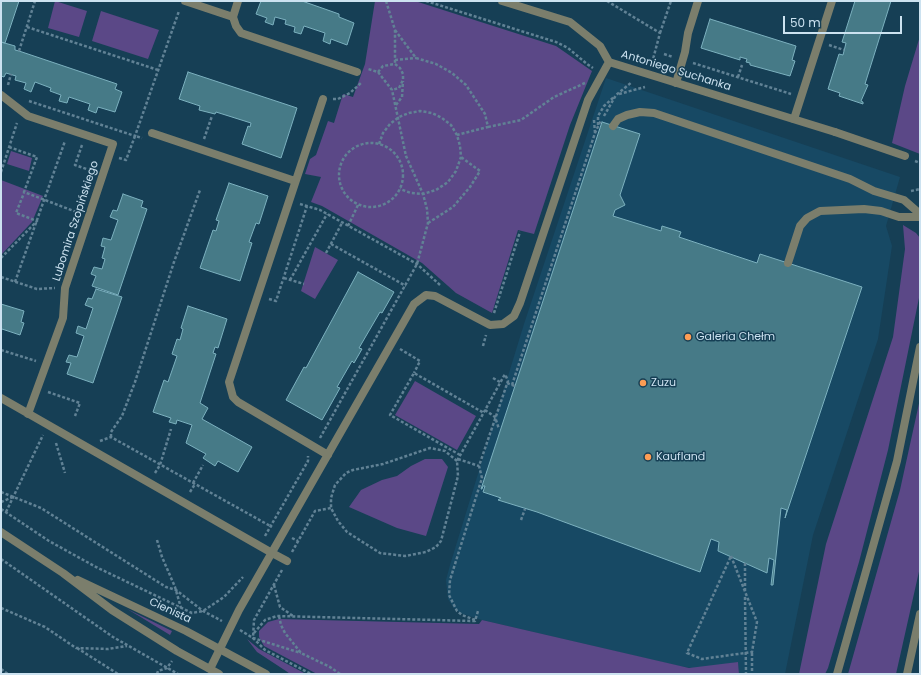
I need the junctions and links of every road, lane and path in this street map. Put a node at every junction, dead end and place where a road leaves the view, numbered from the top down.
1 (35, 1) edge
2 (238, 1) edge
3 (386, 1) edge
4 (426, 1) edge
5 (502, 1) edge
6 (607, 1) edge
7 (671, 1) edge
8 (698, 1) edge
9 (832, 1) edge
10 (183, 4) edge
11 (234, 17) junction
12 (27, 27) junction
13 (395, 30) junction
14 (660, 33) junction
15 (827, 44) dead end
16 (844, 50) dead end
17 (19, 51) dead end
18 (664, 54) dead end
19 (416, 58) junction
20 (395, 60) junction
21 (683, 60) junction
22 (610, 62) junction
23 (395, 64) junction
24 (742, 65) dead end
25 (651, 67) dead end
26 (158, 70) junction
27 (371, 70) junction
28 (357, 72) joint
29 (378, 72) junction
30 (11, 74) dead end
31 (367, 75) dead end
32 (601, 76) junction
33 (738, 78) junction
34 (403, 80) junction
35 (363, 81) dead end
36 (632, 82) dead end
37 (676, 83) junction
38 (648, 86) dead end
39 (392, 90) junction
40 (4, 92) edge
41 (616, 95) junction
42 (801, 97) junction
43 (323, 99) joint
44 (396, 106) junction
45 (212, 116) dead end
46 (398, 117) junction
47 (794, 120) junction
48 (597, 123) junction
49 (614, 126) dead end
50 (488, 127) junction
51 (69, 130) junction
52 (152, 133) joint
53 (85, 135) junction
54 (457, 135) junction
55 (135, 136) junction
56 (379, 144) junction
57 (10, 147) dead end
58 (201, 150) junction
59 (905, 156) dead end
60 (460, 157) junction
61 (126, 160) dead end
62 (407, 160) junction
63 (400, 163) junction
64 (103, 174) junction
65 (295, 181) junction
66 (400, 189) junction
67 (200, 190) dead end
68 (24, 192) junction
69 (423, 194) junction
70 (44, 200) junction
71 (358, 205) junction
72 (327, 214) junction
73 (920, 215) edge
74 (89, 217) junction
75 (37, 221) junction
76 (342, 223) junction
77 (428, 223) junction
78 (348, 226) junction
79 (520, 232) dead end
80 (331, 244) junction
81 (326, 253) dead end
82 (1, 258) edge
83 (788, 263) dead end
84 (417, 264) junction
85 (1, 277) edge
86 (284, 278) junction
87 (290, 280) junction
88 (15, 282) junction
89 (304, 284) dead end
90 (406, 286) junction
91 (442, 286) dead end
92 (65, 288) junction
93 (257, 295) junction
94 (495, 310) dead end
95 (391, 344) junction
96 (920, 347) edge
97 (1, 350) edge
98 (46, 364) junction
99 (414, 373) junction
100 (493, 378) dead end
101 (500, 382) junction
102 (507, 383) junction
103 (44, 391) dead end
104 (1, 398) edge
105 (484, 412) junction
106 (28, 414) junction
107 (75, 416) dead end
108 (495, 418) junction
109 (49, 427) junction
110 (171, 429) dead end
111 (499, 429) dead end
112 (111, 438) junction
113 (96, 442) dead end
114 (314, 447) junction
115 (328, 455) junction
116 (460, 455) junction
117 (458, 460) junction
118 (160, 465) junction
119 (203, 465) dead end
120 (479, 466) junction
121 (65, 473) dead end
122 (193, 483) junction
123 (149, 484) junction
124 (1, 492) edge
125 (13, 497) junction
126 (1, 502) edge
127 (331, 508) junction
128 (1, 509) edge
129 (525, 509) dead end
130 (6, 512) junction
131 (521, 520) dead end
132 (1, 532) edge
133 (157, 540) dead end
134 (260, 546) junction
135 (272, 553) junction
136 (1, 558) edge
137 (287, 561) junction
138 (745, 563) dead end
139 (246, 571) dead end
140 (63, 573) junction
141 (274, 584) junction
142 (176, 590) junction
143 (1, 608) edge
144 (181, 608) junction
145 (203, 610) junction
146 (478, 611) dead end
147 (920, 614) edge
148 (279, 616) junction
149 (294, 616) junction
150 (475, 620) junction
151 (231, 626) junction
152 (254, 633) junction
153 (253, 638) junction
154 (128, 646) junction
155 (76, 648) junction
156 (219, 649) junction
157 (752, 652) junction
158 (301, 653) junction
159 (167, 668) junction
160 (210, 669) junction
161 (1, 670) edge
162 (8, 674) edge
163 (118, 674) edge
164 (157, 674) edge
165 (178, 674) edge
166 (219, 674) edge
167 (266, 674) edge
168 (311, 674) edge
169 (340, 674) edge
170 (746, 674) edge
171 (752, 674) edge
172 (837, 674) edge
173 (907, 674) edge

1 - 12 path
2 - 11 street
3 - 13 path
4 - 32 path
5 - 22 street, Antoniego Suchanka
6 - 14 path
7 - 14 path
8 - 21 street
9 - 42 street
10 - 11 street
10 - 26 path
11 - 28 street
12 - 17 path
12 - 26 path
13 - 19 path
13 - 20 path
14 - 25 path
15 - 16 path
18 - 21 path
19 - 20 path
19 - 50 path
20 - 23 path
21 - 33 path
21 - 37 street
22 - 32 street
22 - 37 street, Antoniego Suchanka
23 - 29 path
23 - 34 path
24 - 33 path
26 - 55 path
27 - 28 path
27 - 29 path
27 - 31 path
29 - 39 path
30 - 40 path
32 - 50 path
32 - 95 street
33 - 42 path
34 - 39 path
34 - 44 path
35 - 43 path
36 - 41 path
37 - 47 street, Antoniego Suchanka
38 - 41 path
39 - 44 path
40 - 51 street, Lubomira Szopińskiego
41 - 48 path
41 - 48 path
42 - 47 street
43 - 65 street
44 - 46 path
45 - 58 path
46 - 54 path
46 - 56 path
46 - 62 path
47 - 59 street, Antoniego Suchanka
48 - 102 path
49 - 73 street
50 - 54 path
51 - 53 street, Lubomira Szopińskiego
51 - 70 path
52 - 55 path
52 - 58 street
53 - 64 street, Lubomira Szopińskiego
53 - 64 path
54 - 60 path
55 - 61 path
56 - 63 path
56 - 71 path
57 - 68 path
58 - 65 street
60 - 69 path
60 - 77 path
62 - 63 path
62 - 69 path
63 - 66 path
64 - 74 street, Lubomira Szopińskiego
65 - 93 street
66 - 69 path
66 - 71 path
67 - 112 path
68 - 70 path
68 - 75 path
69 - 77 path
70 - 74 path
70 - 75 path
71 - 78 path
72 - 76 path
72 - 86 path
72 - 87 path
73 - 83 street
74 - 92 street, Lubomira Szopińskiego
75 - 82 path
75 - 88 path
76 - 78 path
76 - 80 path
77 - 84 path
78 - 84 path
79 - 94 path
80 - 81 path
80 - 90 path
84 - 90 path
84 - 91 path
85 - 88 path
86 - 87 path
86 - 93 path
87 - 89 path
88 - 92 path
90 - 114 path
92 - 98 street, Lubomira Szopińskiego
93 - 114 street
95 - 99 path
95 - 115 street
96 - 172 street
97 - 98 path
98 - 106 street, Lubomira Szopińskiego
99 - 105 path
99 - 116 path
100 - 101 path
101 - 102 path
101 - 105 path
102 - 108 path
103 - 107 path
104 - 106 street
105 - 108 path
105 - 116 path
106 - 109 street
108 - 111 path
108 - 120 path
109 - 121 path
109 - 123 street
109 - 125 path
110 - 118 path
112 - 113 path
112 - 118 path
114 - 115 street
115 - 135 street
116 - 117 path
117 - 120 path
117 - 127 path
117 - 127 path
118 - 122 path
118 - 123 path
119 - 122 path
120 - 150 path
122 - 134 path
123 - 134 street
124 - 125 path
125 - 126 path
125 - 130 path
125 - 142 path
127 - 137 path
128 - 130 path
129 - 131 path
130 - 144 path
132 - 140 street, Cienista
133 - 142 path
134 - 135 street
135 - 137 street
135 - 151 street
136 - 154 path
137 - 141 path
138 - 170 path
139 - 145 path
140 - 156 street, Cienista
140 - 160 street, Cienista
141 - 149 path
141 - 152 path
142 - 144 path
142 - 145 path
143 - 155 path
144 - 145 path
145 - 151 path
146 - 150 path
147 - 173 street
148 - 149 path
148 - 152 path
148 - 158 path
149 - 150 path
151 - 153 path
151 - 156 street
152 - 153 path
153 - 158 path
153 - 168 path
154 - 155 path
154 - 159 path
155 - 163 path
156 - 160 street
156 - 167 street, Cienista
157 - 157 path
157 - 171 path
158 - 169 path
159 - 164 path
159 - 165 path
160 - 166 street, Cienista
161 - 162 path

